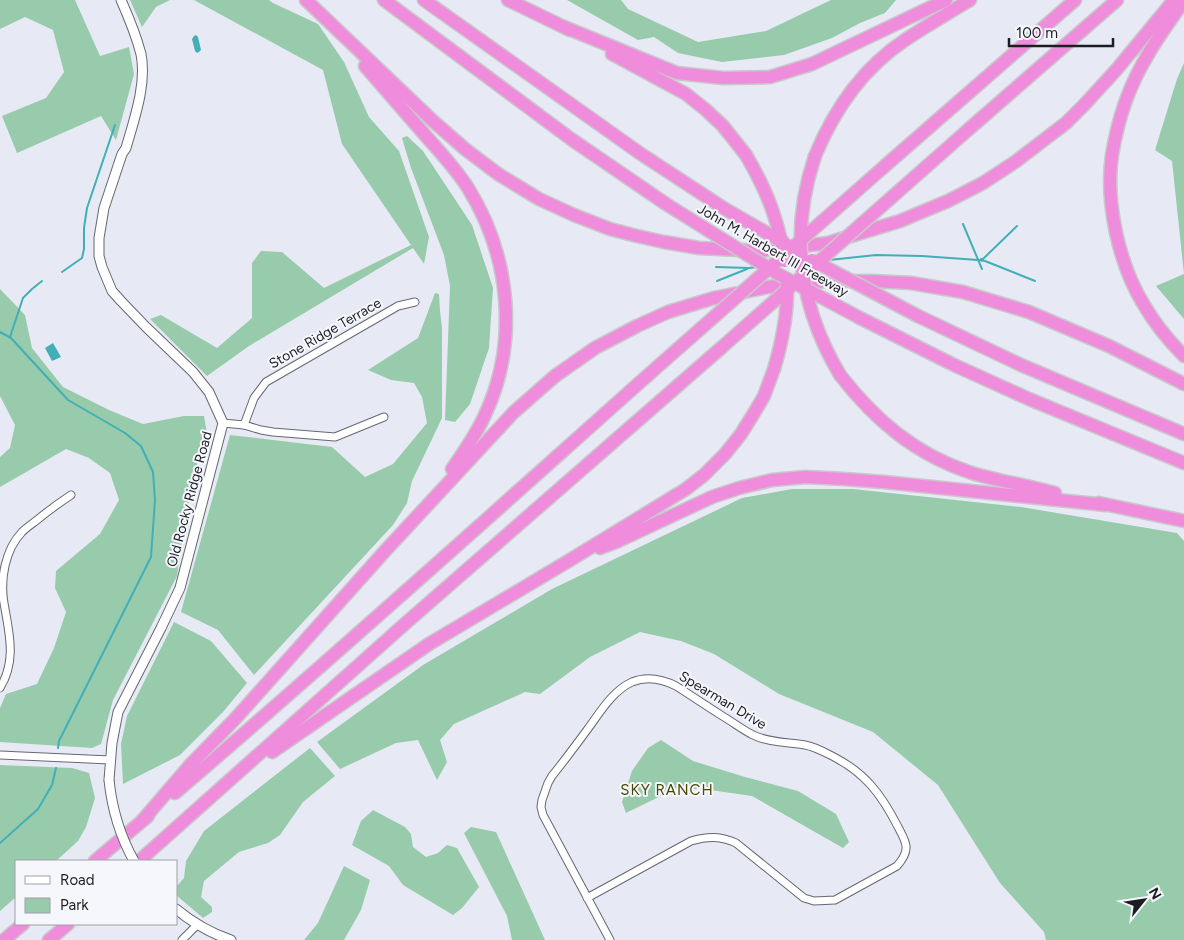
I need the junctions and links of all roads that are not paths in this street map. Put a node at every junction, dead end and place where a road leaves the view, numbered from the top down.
1 (120, 0) edge
2 (306, 0) edge
3 (384, 0) edge
4 (424, 0) edge
5 (508, 0) edge
6 (946, 0) edge
7 (970, 0) edge
8 (1075, 0) edge
9 (1117, 0) edge
10 (1174, 0) edge
11 (1184, 1) edge
12 (319, 12) junction
13 (564, 27) junction
14 (416, 302) dead end
15 (1184, 356) edge
16 (1184, 384) edge
17 (384, 417) dead end
18 (223, 423) junction
19 (244, 426) junction
20 (1184, 434) edge
21 (1184, 463) edge
22 (71, 495) dead end
23 (1106, 505) junction
24 (416, 517) junction
25 (1184, 521) edge
26 (570, 560) junction
27 (2, 568) edge
28 (0, 688) edge
29 (0, 755) edge
30 (110, 760) junction
31 (223, 787) junction
32 (142, 820) junction
33 (96, 860) edge
34 (134, 860) edge
35 (141, 860) edge
36 (587, 898) junction
37 (178, 911) edge
38 (22, 925) edge
39 (67, 925) edge
40 (197, 925) junction
41 (4, 940) edge
42 (49, 940) edge
43 (182, 940) edge
44 (231, 940) edge
45 (610, 940) edge

1 - 18 street, Old Rocky Ridge Road
2 - 12 highway
3 - 21 highway, John M. Harbert III Freeway, bridge
4 - 20 highway, John M. Harbert III Freeway, bridge
5 - 13 highway
6 - 13 highway
7 - 23 highway, bridge
8 - 32 highway, bridge
9 - 31 highway, bridge
10 - 12 highway
11 - 15 highway
12 - 24 highway
13 - 26 highway, bridge
14 - 19 street, Stone Ridge Terrace
16 - 24 highway
17 - 19 street
18 - 19 street
18 - 30 street, Old Rocky Ridge Road
22 - 27 street
23 - 25 highway
23 - 26 highway
24 - 32 highway
26 - 31 highway
27 - 28 street
29 - 30 street
30 - 34 street, Old Rocky Ridge Road, bridge
31 - 35 highway
32 - 33 highway
36 - 36 street, Spearman Drive
36 - 45 street, Spearman Drive
37 - 40 street
38 - 41 highway
39 - 42 highway
40 - 43 street
40 - 44 street

